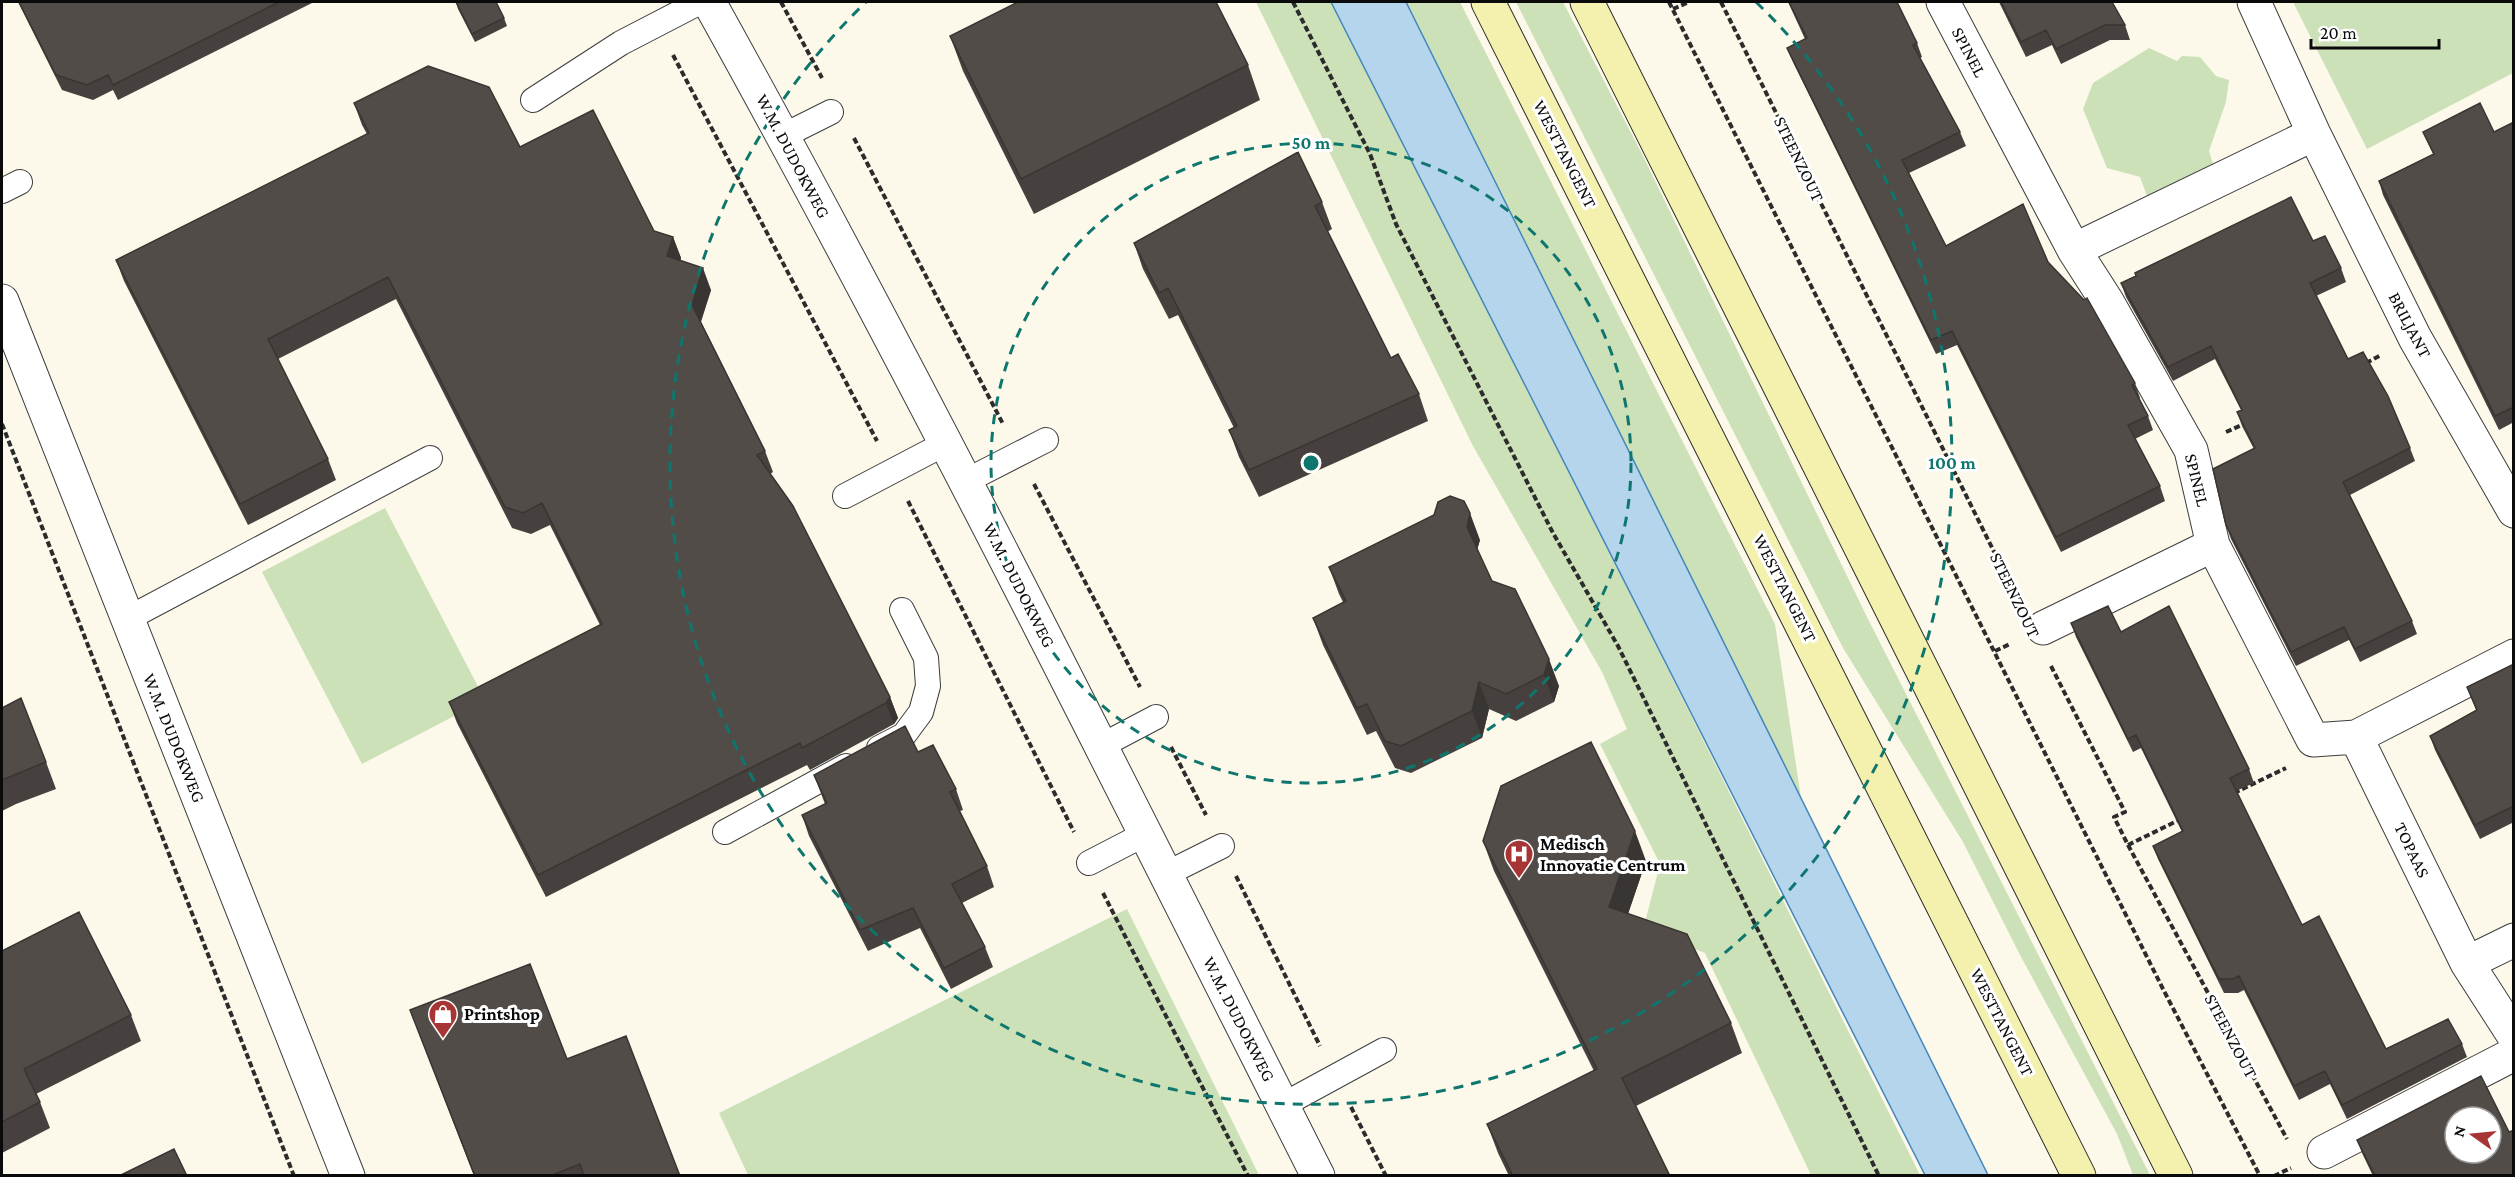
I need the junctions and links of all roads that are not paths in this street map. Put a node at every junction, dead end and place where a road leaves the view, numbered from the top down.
1 (700, 2) edge
2 (709, 2) edge
3 (1488, 2) edge
4 (1587, 2) edge
5 (1943, 2) edge
6 (2254, 2) edge
7 (532, 100) dead end
8 (831, 112) dead end
9 (2314, 134) junction
10 (783, 136) junction
11 (2074, 250) junction
12 (2, 301) edge
13 (1046, 440) dead end
14 (946, 443) junction
15 (430, 458) dead end
16 (966, 481) junction
17 (845, 496) dead end
18 (2514, 511) edge
19 (2213, 545) junction
20 (902, 610) dead end
21 (127, 619) junction
22 (2033, 620) road end
23 (2514, 656) edge
24 (1156, 717) road end
25 (2356, 737) junction
26 (1101, 746) junction
27 (725, 832) dead end
28 (1145, 834) junction
29 (1221, 846) road end
30 (1089, 863) road end
31 (1166, 874) junction
32 (2514, 940) edge
33 (2467, 963) junction
34 (2514, 1036) edge
35 (1384, 1050) dead end
36 (2514, 1054) edge
37 (1283, 1105) junction
38 (2324, 1152) dead end
39 (348, 1176) edge
40 (1318, 1176) edge
41 (2079, 1176) edge
42 (2176, 1176) edge

1 - 7 lane
2 - 10 street, W.M. DUDOKWEG
3 - 41 main road, WESTTANGENT
4 - 42 main road
5 - 11 street, SPINEL
6 - 9 street, BRILJANT
8 - 10 lane
9 - 11 street
9 - 18 street, BRILJANT
10 - 14 street, W.M. DUDOKWEG
11 - 19 street, SPINEL
12 - 21 street, W.M. DUDOKWEG
13 - 16 lane
14 - 16 street, W.M. DUDOKWEG
14 - 17 lane
15 - 21 lane
16 - 26 street, W.M. DUDOKWEG
19 - 22 street, STEENZOUT
19 - 25 street, SPINEL
20 - 27 lane
21 - 39 street, W.M. DUDOKWEG
23 - 25 street
24 - 26 lane
25 - 33 street, TOPAAS
26 - 28 street, W.M. DUDOKWEG
28 - 30 lane
28 - 31 street, W.M. DUDOKWEG
29 - 31 lane
31 - 37 street, W.M. DUDOKWEG
32 - 33 street
33 - 34 street, TOPAAS
35 - 37 lane
36 - 38 street
37 - 40 street, W.M. DUDOKWEG

